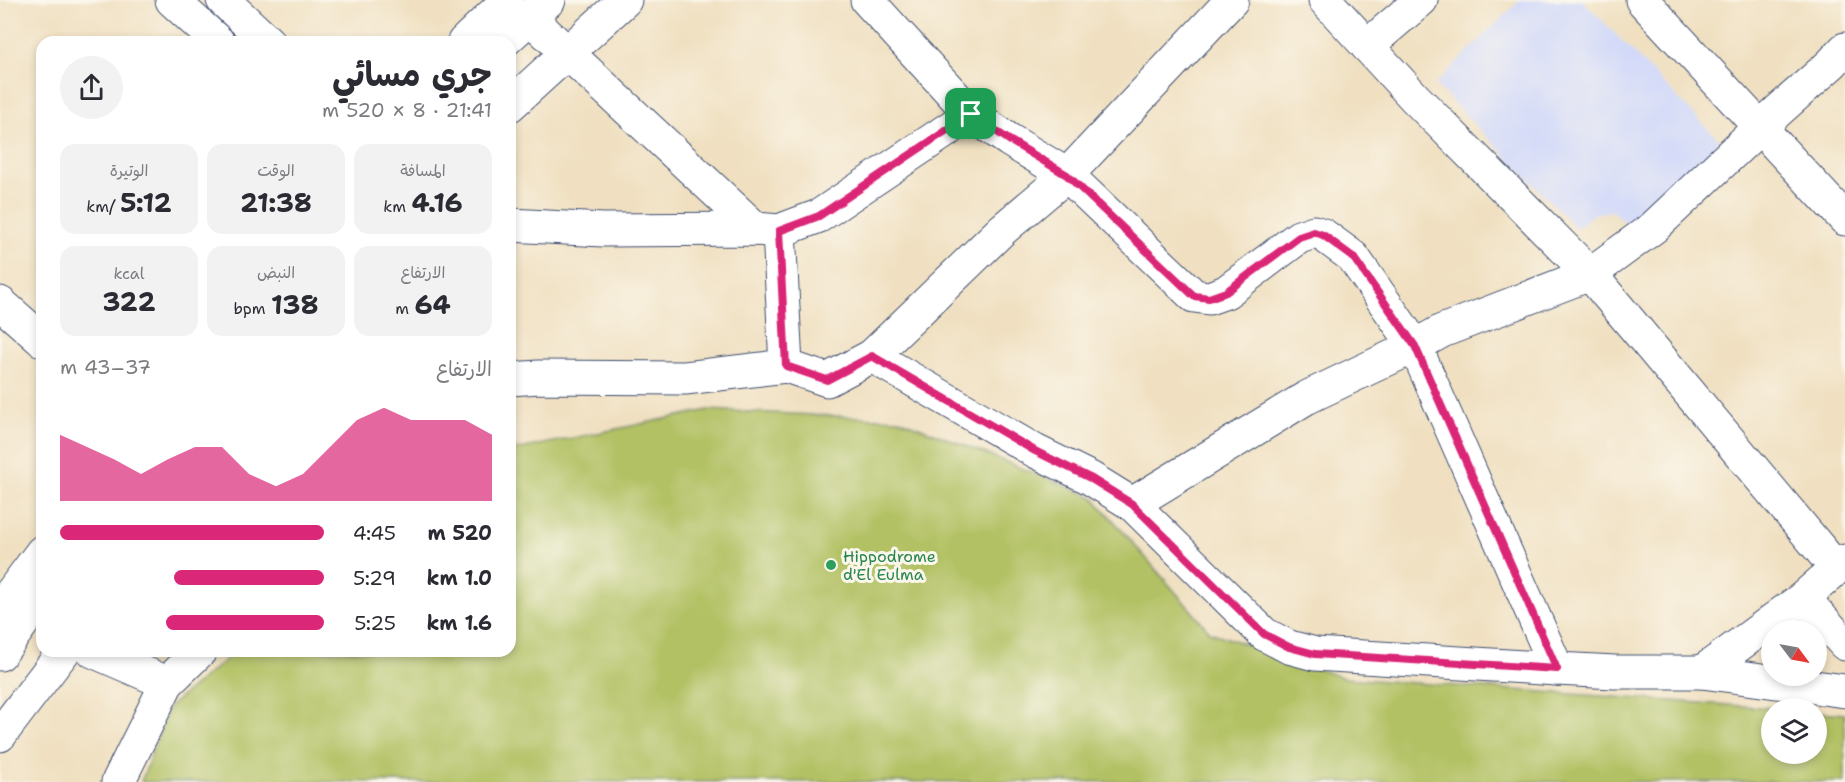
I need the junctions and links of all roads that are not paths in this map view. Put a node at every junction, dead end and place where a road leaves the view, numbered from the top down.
1 (172, 0) edge
2 (223, 0) edge
3 (624, 0) edge
4 (867, 0) edge
5 (1233, 0) edge
6 (1325, 0) edge
7 (1421, 0) edge
8 (1642, 0) edge
9 (529, 6) edge
10 (211, 36) edge
11 (262, 36) edge
12 (475, 36) edge
13 (507, 36) edge
14 (1367, 46) junction
15 (1845, 49) edge
16 (567, 53) junction
17 (516, 100) edge
18 (971, 114) junction
19 (1760, 127) junction
20 (1067, 175) junction
21 (1845, 219) edge
22 (516, 225) edge
23 (767, 230) junction
24 (1590, 274) junction
25 (0, 303) edge
26 (36, 335) edge
27 (1415, 346) junction
28 (872, 356) junction
29 (786, 366) junction
30 (524, 378) edge
31 (1132, 504) junction
32 (1841, 564) edge
33 (36, 570) edge
34 (1803, 598) junction
35 (24, 607) edge
36 (1845, 644) edge
37 (0, 654) edge
38 (59, 657) edge
39 (107, 657) edge
40 (194, 657) edge
41 (1557, 669) junction
42 (1702, 672) junction
43 (167, 683) junction
44 (1845, 691) edge
45 (0, 735) edge
46 (118, 782) edge

1 - 10 street
2 - 11 street
3 - 16 street
4 - 18 street
5 - 20 street
6 - 14 street
7 - 14 street
8 - 19 street
9 - 12 street
9 - 13 street
9 - 16 street
14 - 24 street
15 - 19 street
16 - 17 street
16 - 23 street
18 - 20 street
18 - 23 street
19 - 21 street
19 - 24 street
20 - 27 street
20 - 28 street
22 - 23 street
23 - 29 street
24 - 27 street
24 - 32 street
25 - 26 street
27 - 31 street
27 - 41 street
28 - 29 street
28 - 31 street
29 - 30 street
31 - 41 street
32 - 34 street
33 - 35 street
34 - 36 street
34 - 42 street
35 - 37 street
38 - 45 street
39 - 43 street
40 - 43 street
41 - 42 street
42 - 44 street
43 - 46 street

